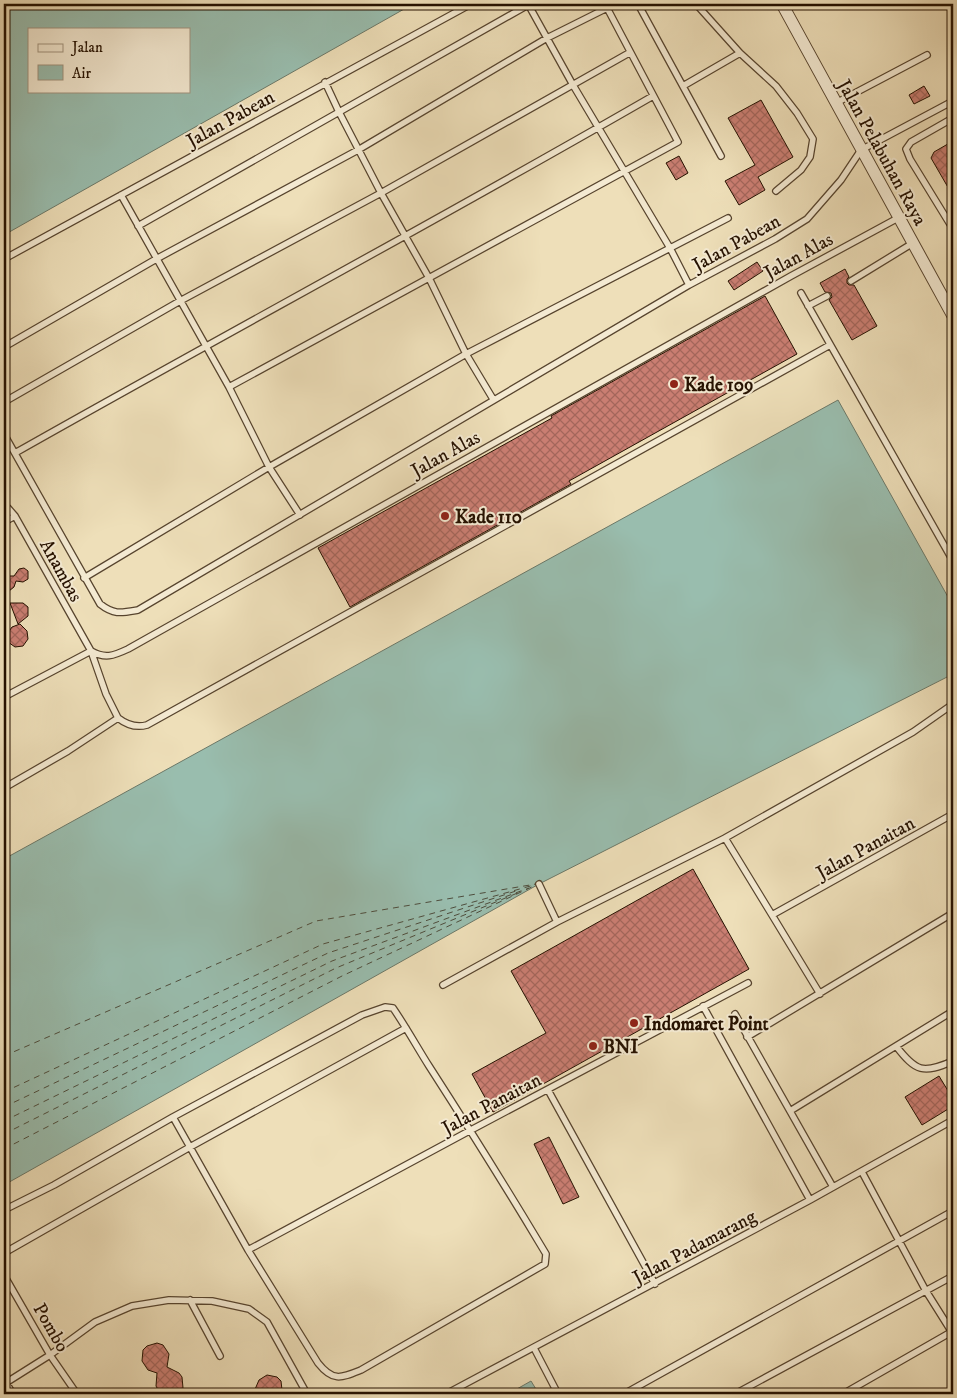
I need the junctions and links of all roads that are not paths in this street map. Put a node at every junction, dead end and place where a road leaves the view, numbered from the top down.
1 (471, 4) edge
2 (528, 4) edge
3 (638, 4) edge
4 (696, 4) edge
5 (782, 4) edge
6 (606, 6) edge
7 (547, 38) junction
8 (630, 53) junction
9 (740, 53) junction
10 (928, 55) dead end
11 (325, 82) junction
12 (573, 84) junction
13 (683, 86) junction
14 (653, 96) junction
15 (953, 101) edge
16 (836, 103) junction
17 (339, 112) junction
18 (953, 118) edge
19 (599, 127) junction
20 (358, 150) junction
21 (861, 150) junction
22 (721, 156) dead end
23 (624, 171) junction
24 (776, 191) dead end
25 (381, 193) junction
26 (121, 195) junction
27 (728, 218) dead end
28 (898, 218) junction
29 (138, 226) junction
30 (953, 229) edge
31 (406, 237) junction
32 (913, 243) junction
33 (670, 248) junction
34 (158, 258) junction
35 (4, 259) edge
36 (429, 278) junction
37 (851, 281) dead end
38 (689, 285) junction
39 (801, 293) dead end
40 (827, 296) dead end
41 (180, 301) junction
42 (808, 306) junction
43 (953, 316) edge
44 (205, 345) junction
45 (830, 345) junction
46 (4, 348) edge
47 (466, 354) junction
48 (230, 387) junction
49 (493, 399) junction
50 (4, 402) edge
51 (4, 434) edge
52 (15, 453) junction
53 (269, 468) junction
54 (4, 507) edge
55 (300, 515) junction
56 (15, 516) junction
57 (4, 522) edge
58 (953, 561) edge
59 (84, 578) junction
60 (91, 651) junction
61 (4, 697) edge
62 (953, 704) edge
63 (118, 718) junction
64 (4, 788) edge
65 (953, 814) edge
66 (726, 838) junction
67 (539, 884) dead end
68 (953, 913) edge
69 (772, 915) junction
70 (557, 922) junction
71 (748, 983) dead end
72 (443, 985) dead end
73 (820, 994) junction
74 (703, 1006) junction
75 (953, 1011) edge
76 (735, 1014) dead end
77 (406, 1028) junction
78 (748, 1037) junction
79 (896, 1046) junction
80 (953, 1061) edge
81 (548, 1090) junction
82 (790, 1111) junction
83 (173, 1118) junction
84 (953, 1120) edge
85 (471, 1130) junction
86 (190, 1148) junction
87 (862, 1172) junction
88 (833, 1187) junction
89 (810, 1200) junction
90 (4, 1210) edge
91 (953, 1211) edge
92 (900, 1241) junction
93 (248, 1250) junction
94 (4, 1253) edge
95 (4, 1275) edge
96 (953, 1276) edge
97 (654, 1284) junction
98 (926, 1291) junction
99 (190, 1300) junction
100 (953, 1333) edge
101 (534, 1348) junction
102 (50, 1355) junction
103 (220, 1356) dead end
104 (5, 1384) edge
105 (450, 1393) edge
106 (13, 1394) edge
107 (76, 1394) edge
108 (307, 1394) edge
109 (558, 1394) edge
110 (624, 1394) edge
111 (735, 1394) edge
112 (843, 1394) edge

1 - 11 lane, Jalan Pabean
2 - 7 lane, Jalan Pabean
2 - 17 lane
3 - 13 lane
4 - 9 lane
5 - 16 street, Jalan Pelabuhan Raya
6 - 7 lane
6 - 8 lane
7 - 12 lane, Jalan Pabean
7 - 20 lane
8 - 12 lane
8 - 14 lane
9 - 13 lane
9 - 24 lane
10 - 16 lane
11 - 17 lane
11 - 26 lane, Jalan Pabean
12 - 19 lane, Jalan Pabean
12 - 25 lane
13 - 22 lane
14 - 19 lane
14 - 23 lane
15 - 21 lane, Jalan Pabean
16 - 21 street, Jalan Pelabuhan Raya
17 - 20 lane
17 - 29 lane
18 - 30 lane
19 - 23 lane, Jalan Pabean
19 - 31 lane
20 - 25 lane
20 - 34 lane
21 - 28 street, Jalan Pelabuhan Raya
21 - 38 lane, Jalan Pabean
23 - 33 lane, Jalan Pabean
23 - 36 lane
25 - 31 lane
25 - 41 lane
26 - 29 lane
26 - 35 lane, Jalan Pabean
27 - 33 lane
28 - 32 street, Jalan Pelabuhan Raya
28 - 60 lane, Jalan Alas
29 - 34 lane
31 - 36 lane
31 - 44 lane
32 - 37 lane
32 - 43 street, Jalan Pelabuhan Raya
33 - 38 lane, Jalan Pabean
33 - 47 lane
34 - 41 lane
34 - 46 lane
36 - 47 lane
36 - 48 lane
38 - 49 lane
39 - 42 lane
40 - 42 lane
41 - 44 lane
41 - 50 lane
42 - 45 lane
44 - 48 lane
44 - 52 lane
45 - 58 lane
45 - 63 lane
47 - 49 lane
47 - 53 lane
48 - 53 lane
49 - 55 lane
51 - 52 lane
52 - 59 lane
53 - 55 lane
53 - 59 lane
54 - 56 lane, Anambas
55 - 59 lane
56 - 57 lane
56 - 60 lane, Anambas
60 - 61 lane
60 - 63 lane, Anambas
62 - 66 lane
63 - 64 lane
65 - 69 lane, Jalan Panaitan
66 - 69 lane
66 - 70 lane
67 - 70 lane
68 - 73 lane
69 - 73 lane
70 - 72 lane
71 - 74 lane, Jalan Panaitan
73 - 78 lane
74 - 81 lane, Jalan Panaitan
74 - 89 lane
75 - 79 lane
76 - 78 lane
77 - 83 lane
77 - 85 lane
77 - 86 lane
78 - 82 lane
79 - 80 lane
79 - 82 lane
81 - 85 lane, Jalan Panaitan
81 - 97 lane
82 - 88 lane
83 - 86 lane
83 - 90 lane
84 - 87 lane, Jalan Padamarang
85 - 93 lane, Jalan Panaitan
85 - 93 lane
86 - 93 lane
86 - 94 lane
87 - 88 lane, Jalan Padamarang
87 - 92 lane
88 - 89 lane, Jalan Padamarang
89 - 97 lane, Jalan Padamarang
91 - 92 lane
92 - 98 lane
92 - 110 lane
95 - 102 lane, Pombo
96 - 98 lane
97 - 101 lane, Jalan Padamarang
98 - 100 lane
98 - 111 lane
99 - 102 lane
99 - 103 lane
99 - 108 lane
100 - 112 lane
101 - 105 lane, Jalan Padamarang
101 - 109 lane
102 - 104 lane
102 - 107 lane, Pombo
104 - 106 lane

